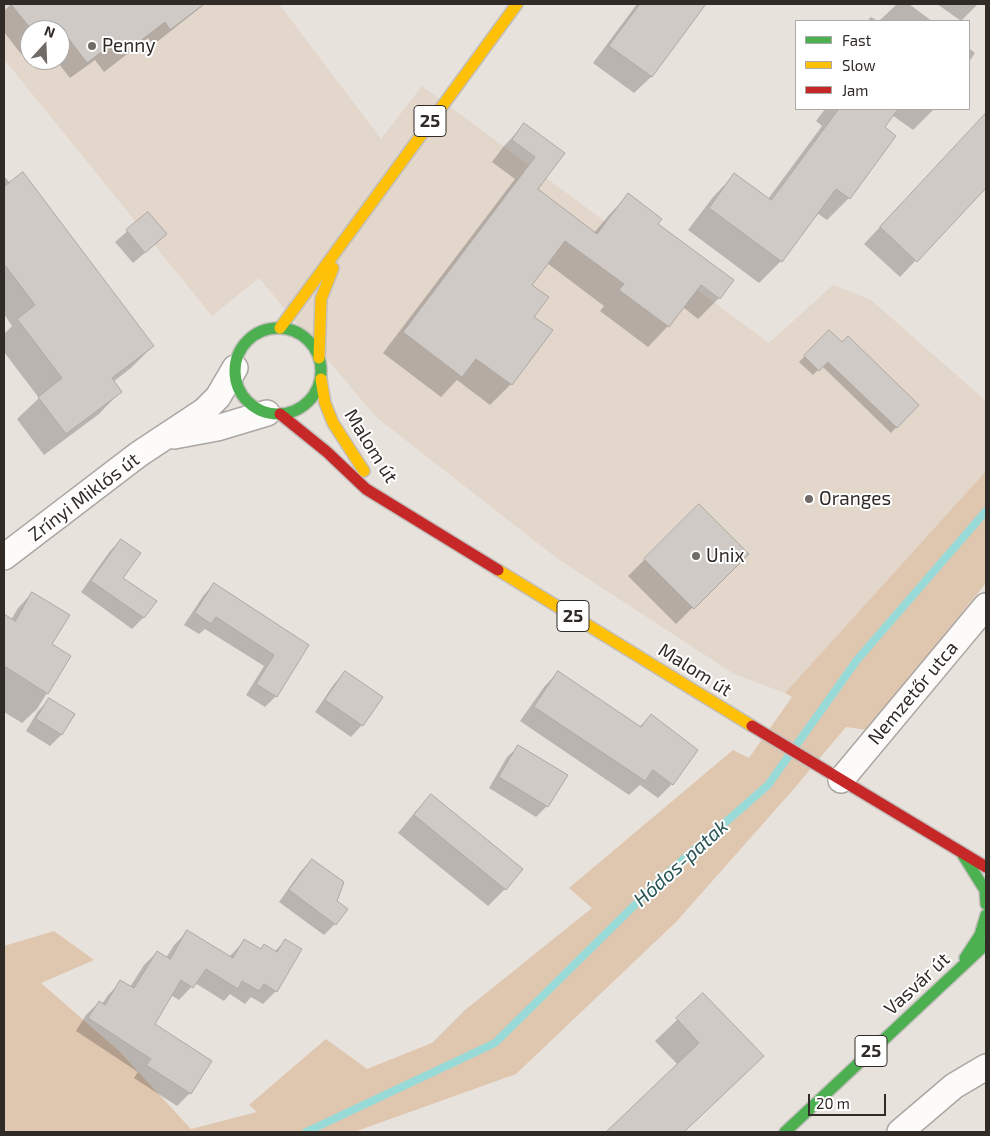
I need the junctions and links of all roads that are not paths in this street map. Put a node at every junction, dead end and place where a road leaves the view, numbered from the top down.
1 (517, 4) edge
2 (344, 238) junction
3 (280, 328) junction
4 (319, 358) junction
5 (235, 368) junction
6 (321, 379) junction
7 (274, 414) junction
8 (164, 438) junction
9 (386, 501) junction
10 (4, 557) edge
11 (986, 606) edge
12 (832, 775) junction
13 (962, 853) junction
14 (986, 867) edge
15 (986, 904) edge
16 (986, 915) edge
17 (986, 944) edge
18 (958, 969) junction
19 (986, 1067) edge
20 (785, 1132) edge
21 (900, 1132) edge

1 - 2 main road, 25
2 - 3 main road, 25
2 - 4 main road, 25
3 - 4 main road, 25
3 - 5 main road
4 - 6 main road, 25
5 - 7 main road, 25
5 - 8 street, Zrínyi Miklós út
6 - 7 main road
6 - 9 main road, Malom út / 25
7 - 8 street, Zrínyi Miklós út
7 - 9 main road, Malom út / 25
8 - 10 street, Zrínyi Miklós út
9 - 12 main road, Malom út / 25
11 - 12 street, Nemzetőr utca
12 - 13 main road, Malom út / 25
13 - 14 main road, Malom út / 25
13 - 15 main road, 25
16 - 18 main road, 25
17 - 18 main road, Vasvár út / 25
18 - 20 main road, Vasvár út / 25
19 - 21 street

